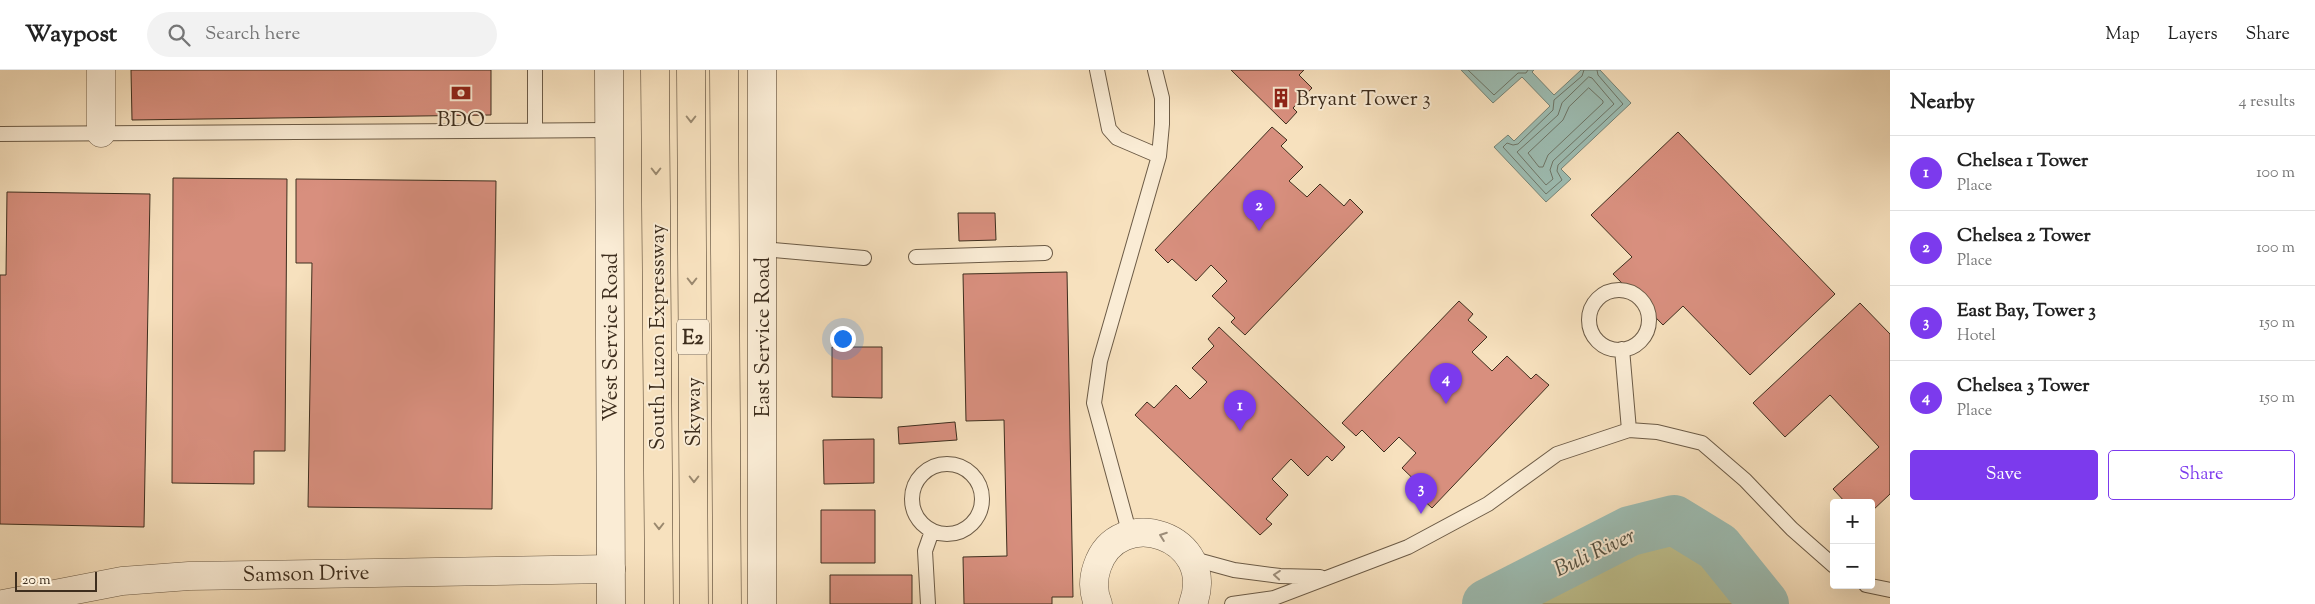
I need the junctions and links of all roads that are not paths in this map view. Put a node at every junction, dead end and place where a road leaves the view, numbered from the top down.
1 (101, 70) edge
2 (535, 70) edge
3 (609, 70) edge
4 (655, 70) edge
5 (691, 70) edge
6 (724, 70) edge
7 (732, 70) edge
8 (762, 70) edge
9 (1097, 70) edge
10 (1155, 70) edge
11 (535, 130) junction
12 (610, 130) junction
13 (101, 133) junction
14 (0, 134) edge
15 (1159, 156) junction
16 (762, 250) junction
17 (1045, 253) dead end
18 (916, 257) dead end
19 (864, 258) dead end
20 (1622, 349) junction
21 (1629, 430) junction
22 (932, 531) junction
23 (1130, 535) junction
24 (1190, 558) junction
25 (1830, 562) edge
26 (611, 569) junction
27 (1094, 577) junction
28 (1326, 578) junction
29 (1875, 587) edge
30 (1890, 590) edge
31 (36, 600) edge
32 (3, 604) edge
33 (611, 604) edge
34 (659, 604) edge
35 (694, 604) edge
36 (727, 604) edge
37 (734, 604) edge
38 (762, 604) edge
39 (928, 604) edge
40 (1079, 604) edge
41 (1098, 604) edge
42 (1193, 604) edge
43 (1232, 604) edge

1 - 13 main road
2 - 11 lane
3 - 12 main road, West Service Road
4 -> 34 highway, South Luzon Expressway / E2
5 -> 35 highway, Skyway / E2
6 - 36 highway, Skyway / E2
7 - 37 highway, E2
8 - 16 main road, East Service Road
9 - 15 lane
10 - 15 lane
11 - 12 lane
11 - 13 lane
12 - 26 main road, West Service Road
13 - 14 lane
15 - 23 lane
16 - 19 lane
16 - 38 main road, East Service Road
17 - 18 lane
20 - 20 lane
20 - 21 lane
21 - 25 lane
21 - 28 lane
22 - 22 lane
22 - 39 lane
24 -> 23 main road
23 - 27 main road
28 -> 24 lane
24 - 42 main road
26 - 31 main road, Samson Drive
26 - 33 main road, West Service Road
27 - 40 main road
27 - 41 main road
28 - 43 lane
29 - 30 lane
31 - 32 main road, Samson Drive

